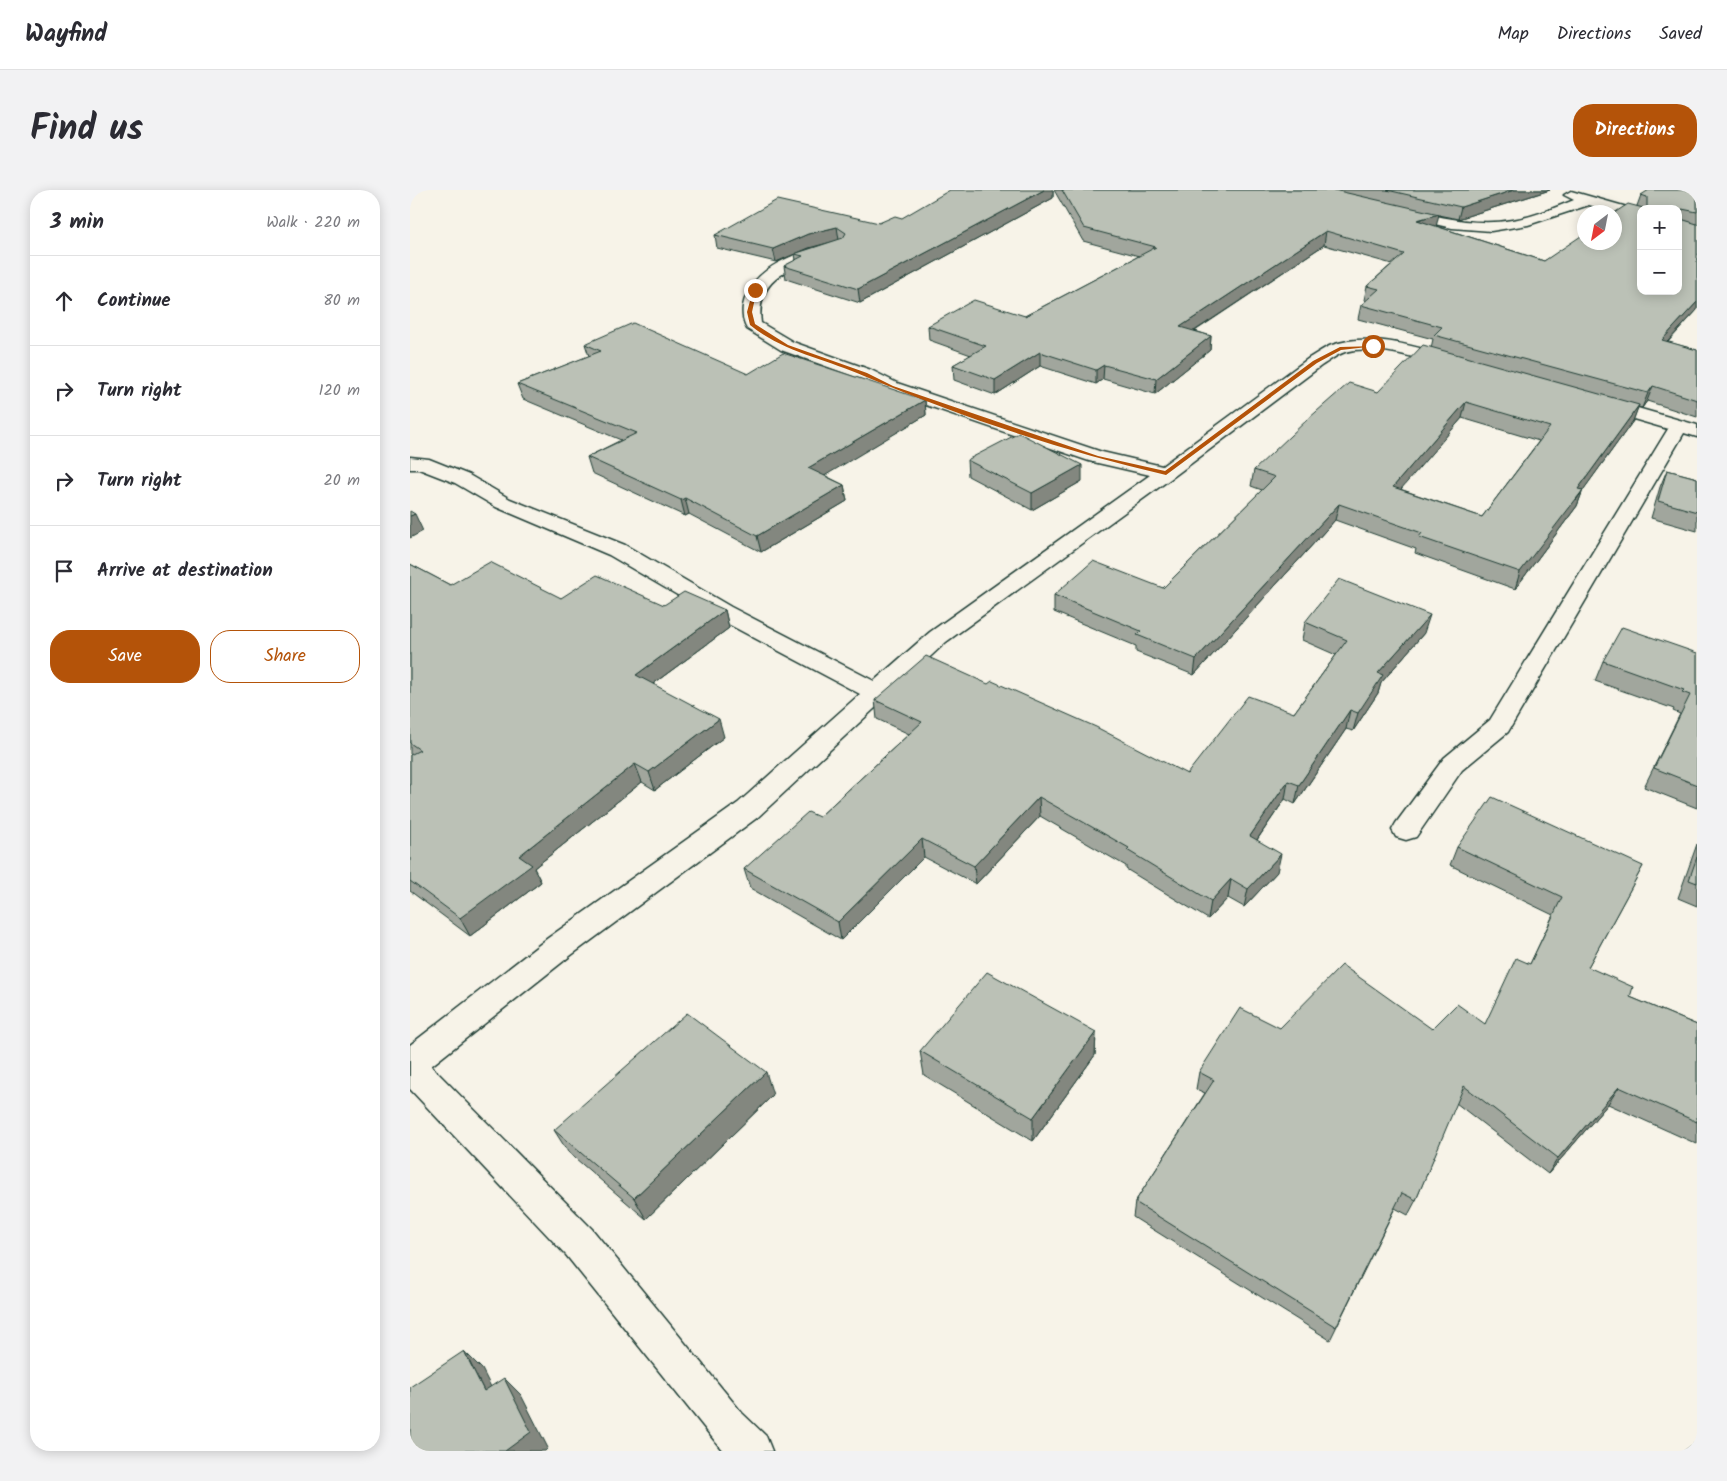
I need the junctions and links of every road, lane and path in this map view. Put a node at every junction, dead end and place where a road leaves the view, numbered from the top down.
1 (1558, 190) edge
2 (1589, 200) junction
3 (1386, 209) edge
4 (1637, 215) edge
5 (838, 247) edge
6 (1470, 367) edge
7 (1584, 399) edge
8 (1688, 428) edge
9 (410, 463) edge
10 (1166, 473) junction
11 (875, 692) junction
12 (1406, 830) dead end
13 (424, 1038) edge
14 (410, 1065) edge
15 (751, 1451) edge

1 - 2 street
2 - 3 street
2 - 4 street
5 - 10 street
6 - 10 street
7 - 8 street
8 - 12 street
9 - 11 street
10 - 11 street
11 - 13 street
13 - 14 street
14 - 15 street

